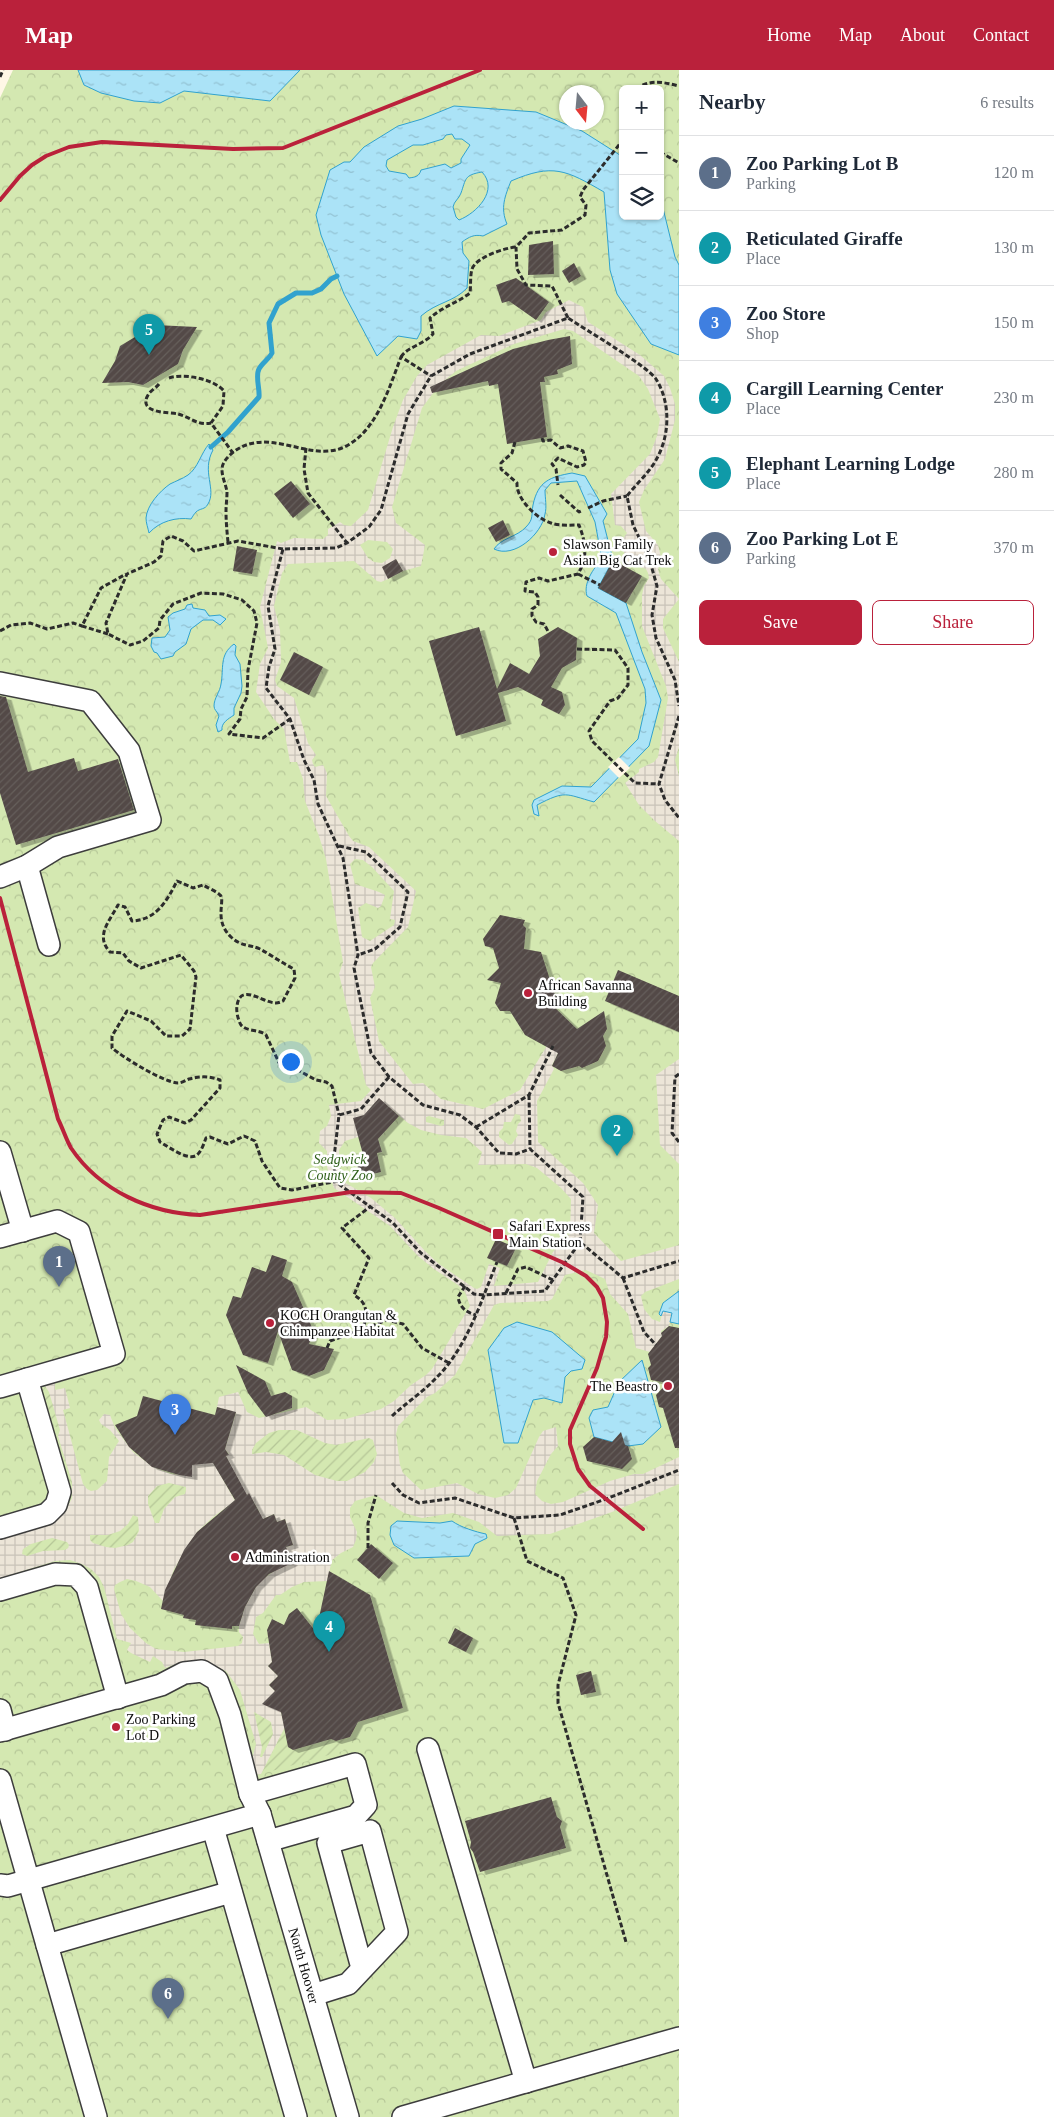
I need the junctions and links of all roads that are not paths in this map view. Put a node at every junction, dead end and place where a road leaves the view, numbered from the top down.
1 (0, 683) edge
2 (27, 866) junction
3 (0, 877) edge
4 (49, 946) dead end
5 (0, 1153) edge
6 (23, 1231) junction
7 (0, 1237) edge
8 (27, 1379) junction
9 (0, 1387) edge
10 (0, 1528) edge
11 (0, 1590) edge
12 (118, 1698) junction
13 (2, 1724) edge
14 (428, 1749) dead end
15 (0, 1781) edge
16 (250, 1794) junction
17 (260, 1814) junction
18 (213, 1828) junction
19 (347, 1828) junction
20 (268, 1841) junction
21 (28, 1880) junction
22 (0, 1885) edge
23 (231, 1892) junction
24 (47, 1945) junction
25 (362, 1968) junction
26 (313, 1995) junction
27 (679, 2038) edge
28 (526, 2082) junction
29 (96, 2117) edge
30 (296, 2117) edge
31 (348, 2117) edge
32 (403, 2117) edge

1 - 2 lane
2 - 3 lane
2 - 4 lane
5 - 6 lane
6 - 7 lane
6 - 8 lane
8 - 9 lane
8 - 10 lane
11 - 12 lane
12 - 13 lane, North Hoover
12 - 16 lane, North Hoover
14 - 28 lane
15 - 21 lane
16 - 17 lane, North Hoover
16 - 19 lane
17 - 18 lane
17 - 20 lane, North Hoover
18 - 21 lane
18 - 23 lane
19 - 20 lane
19 - 25 lane
19 - 25 lane
20 - 26 lane, North Hoover
21 - 22 lane
21 - 24 lane
23 - 24 lane
23 - 30 lane
24 - 29 lane
25 - 26 lane
26 - 31 lane, North Hoover
27 - 28 lane
28 - 32 lane

